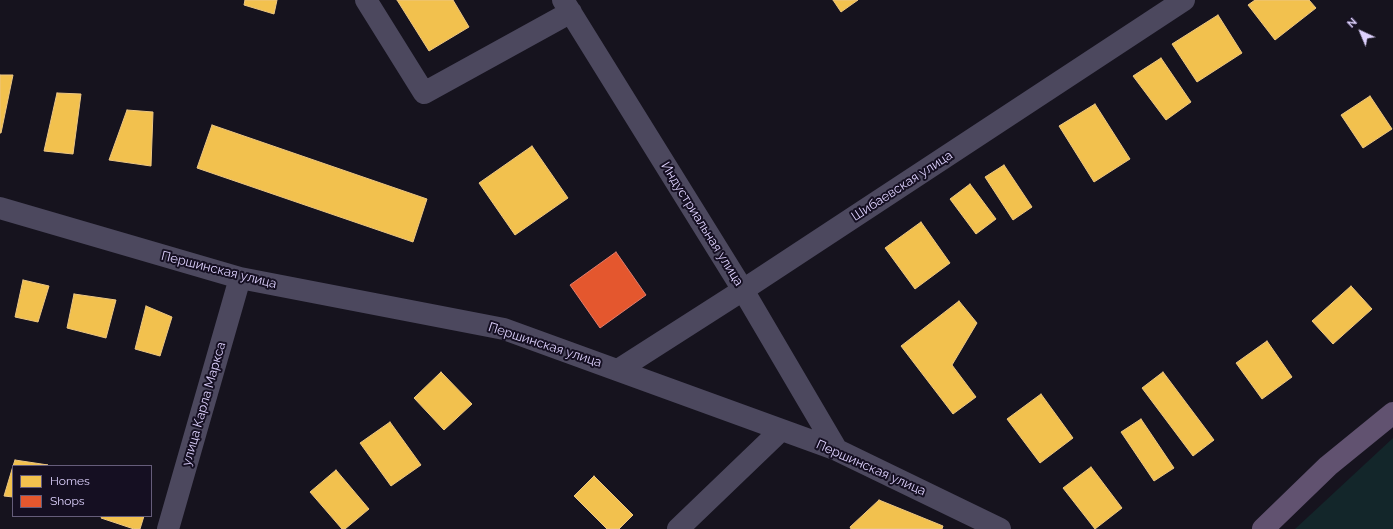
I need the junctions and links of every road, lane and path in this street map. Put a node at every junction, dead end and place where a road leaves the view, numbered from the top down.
1 (366, 0) edge
2 (1184, 0) edge
3 (567, 6) edge
4 (0, 208) edge
5 (240, 278) junction
6 (743, 290) junction
7 (618, 370) junction
8 (1393, 412) edge
9 (780, 430) junction
10 (836, 450) junction
11 (168, 529) edge
12 (678, 529) edge
13 (1000, 529) edge
14 (1263, 529) edge

1 - 3 street
2 - 6 street, Шибаевская улица
3 - 6 street, Индустриальная улица
4 - 5 street, Першинская улица
5 - 7 street, Першинская улица
5 - 11 street, улица Карла Маркса
6 - 7 street, Шибаевская улица
6 - 10 street, Индустриальная улица
7 - 9 street, Першинская улица
8 - 14 main road
9 - 10 street, Першинская улица
9 - 12 street
10 - 13 street, Першинская улица

